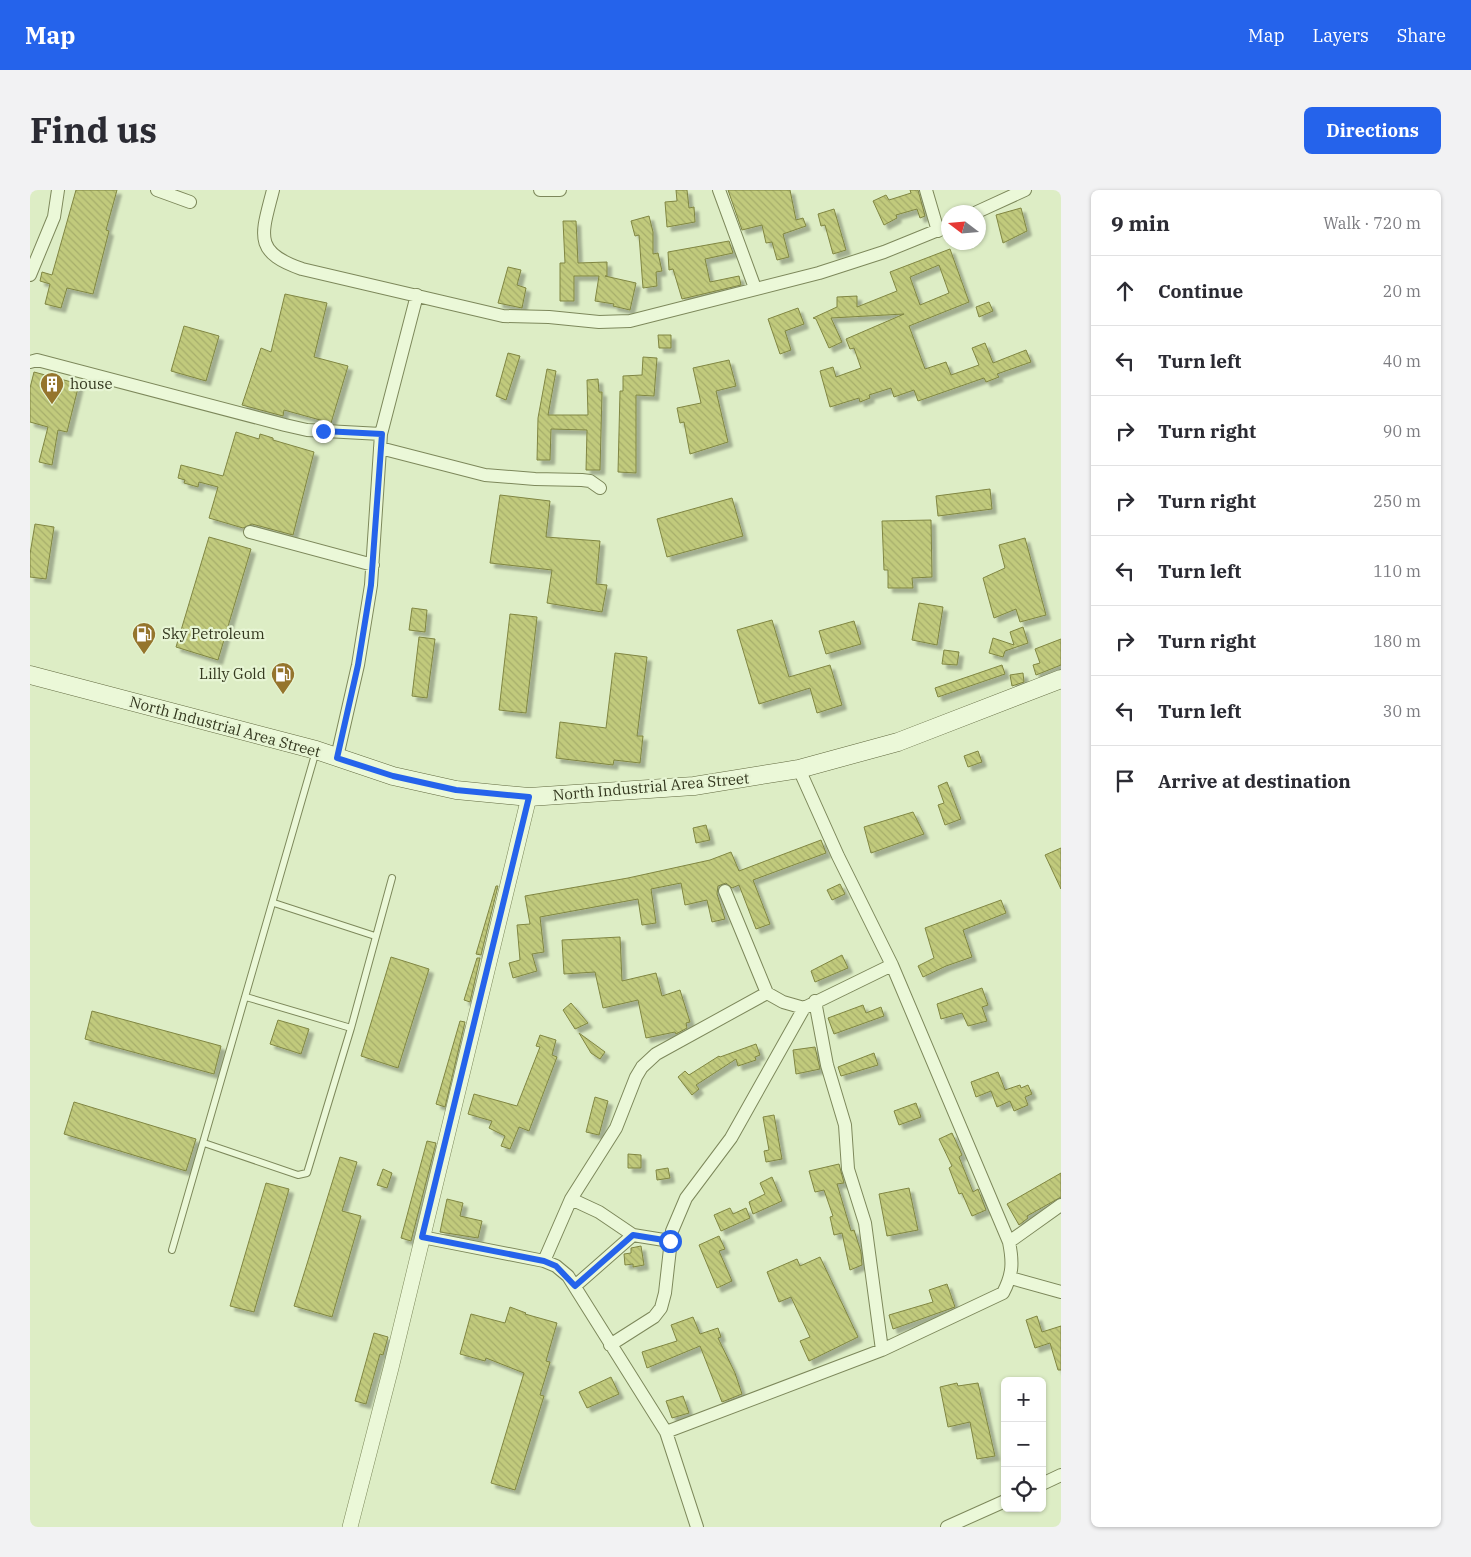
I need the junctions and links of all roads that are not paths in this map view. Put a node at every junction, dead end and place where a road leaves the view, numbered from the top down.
1 (58, 190) edge
2 (157, 190) edge
3 (273, 190) edge
4 (540, 190) edge
5 (560, 190) edge
6 (719, 190) edge
7 (926, 190) edge
8 (1025, 190) edge
9 (190, 202) dead end
10 (986, 208) edge
11 (941, 224) edge
12 (941, 229) edge
13 (30, 275) edge
14 (755, 288) junction
15 (417, 295) junction
16 (30, 362) edge
17 (382, 434) junction
18 (380, 448) junction
19 (600, 488) dead end
20 (250, 532) dead end
21 (373, 565) junction
22 (30, 675) edge
23 (1061, 679) edge
24 (316, 750) junction
25 (337, 758) junction
26 (799, 770) junction
27 (529, 797) junction
28 (392, 878) dead end
29 (725, 891) dead end
30 (274, 903) junction
31 (375, 936) junction
32 (892, 965) junction
33 (767, 993) junction
34 (246, 997) junction
35 (815, 1001) junction
36 (804, 1008) junction
37 (351, 1028) junction
38 (204, 1143) junction
39 (571, 1199) junction
40 (1061, 1205) edge
41 (633, 1235) junction
42 (422, 1237) junction
43 (670, 1241) junction
44 (1009, 1242) junction
45 (172, 1250) dead end
46 (544, 1261) junction
47 (1011, 1278) junction
48 (575, 1286) junction
49 (1061, 1292) edge
50 (610, 1345) junction
51 (882, 1350) junction
52 (666, 1432) junction
53 (1061, 1475) edge
54 (1046, 1482) edge
55 (1001, 1503) edge
56 (350, 1527) edge
57 (697, 1527) edge
58 (946, 1527) edge

1 - 13 street
2 - 9 street
3 - 15 street
4 - 5 street
6 - 14 street
7 - 11 street
8 - 10 street
12 - 14 street
14 - 15 street
15 - 17 street
16 - 17 street
17 - 18 street
18 - 19 street
18 - 21 street
20 - 21 street
21 - 25 street
22 - 24 main road, North Industrial Area Street
23 - 26 main road, North Industrial Area Street
24 - 25 main road, North Industrial Area Street
24 - 30 lane
25 - 27 main road, North Industrial Area Street
26 - 27 main road, North Industrial Area Street
26 - 32 street
27 - 42 street
28 - 31 lane
29 - 33 street
30 - 31 lane
30 - 34 lane
31 - 37 lane
32 - 35 street
32 - 44 street
33 - 36 street
33 - 39 street
34 - 37 lane
34 - 38 lane
35 - 36 street
35 - 51 street
36 - 43 street
37 - 38 lane
38 - 45 lane
39 - 41 street
39 - 46 street
40 - 44 street
41 - 43 street
41 - 48 street
42 - 46 street
42 - 56 street
43 - 50 street
44 - 47 street
46 - 48 street
47 - 49 street
47 - 51 street
48 - 50 street
50 - 52 street
51 - 52 street
52 - 57 street
53 - 54 street
55 - 58 street

